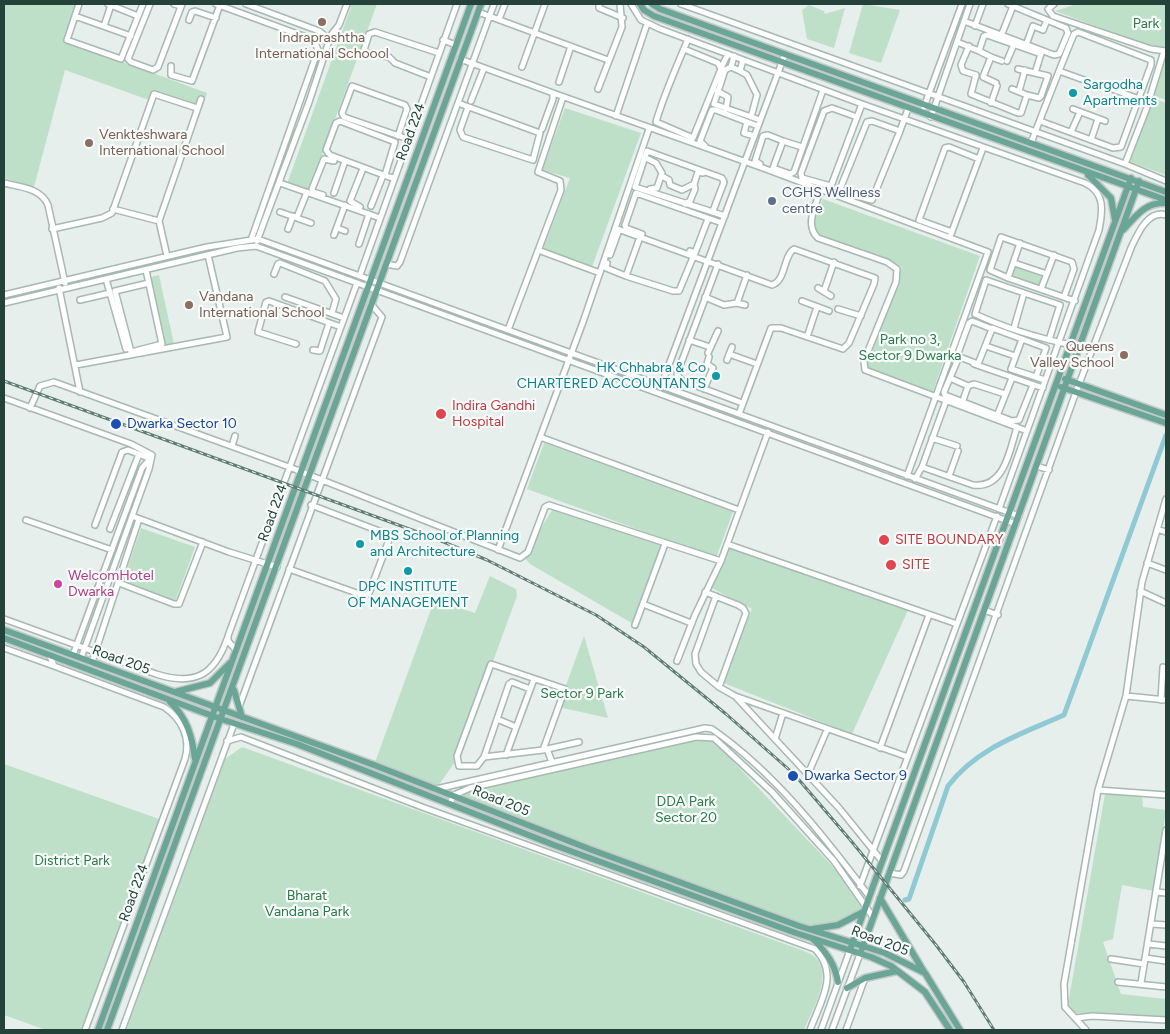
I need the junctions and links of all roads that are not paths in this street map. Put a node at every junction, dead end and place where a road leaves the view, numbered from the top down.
1 (79, 4) edge
2 (110, 4) edge
3 (143, 4) edge
4 (150, 4) edge
5 (174, 4) edge
6 (246, 4) edge
7 (347, 4) edge
8 (457, 4) edge
9 (471, 4) edge
10 (481, 4) edge
11 (494, 4) edge
12 (504, 4) edge
13 (545, 4) edge
14 (598, 4) edge
15 (620, 4) edge
16 (631, 4) edge
17 (640, 4) edge
18 (652, 4) edge
19 (681, 4) edge
20 (962, 4) edge
21 (970, 4) edge
22 (983, 4) edge
23 (1054, 4) edge
24 (181, 5) edge
25 (218, 5) edge
26 (1011, 5) edge
27 (478, 12) junction
28 (75, 16) junction
29 (138, 16) junction
30 (490, 16) junction
31 (216, 18) junction
32 (622, 18) junction
33 (189, 20) dead end
34 (499, 20) junction
35 (1047, 20) junction
36 (964, 21) junction
37 (647, 24) junction
38 (104, 26) junction
39 (975, 26) junction
40 (535, 33) junction
41 (131, 36) junction
42 (1001, 36) junction
43 (688, 39) junction
44 (327, 40) junction
45 (444, 40) junction
46 (956, 42) junction
47 (1014, 44) junction
48 (456, 45) junction
49 (1026, 45) junction
50 (571, 46) junction
51 (969, 46) junction
52 (684, 49) junction
53 (979, 50) junction
54 (1165, 51) edge
55 (439, 53) junction
56 (728, 54) junction
57 (784, 54) junction
58 (734, 56) junction
59 (991, 57) junction
60 (460, 59) junction
61 (608, 60) junction
62 (743, 60) junction
63 (782, 61) junction
64 (472, 64) junction
65 (171, 66) dead end
66 (522, 67) dead end
67 (731, 67) junction
68 (484, 68) junction
69 (1018, 68) dead end
70 (721, 69) junction
71 (740, 70) junction
72 (1025, 70) junction
73 (1059, 71) junction
74 (777, 73) junction
75 (1034, 73) junction
76 (976, 75) junction
77 (431, 76) junction
78 (983, 77) junction
79 (1087, 81) dead end
80 (558, 82) dead end
81 (1012, 88) dead end
82 (598, 89) dead end
83 (1112, 89) dead end
84 (823, 90) junction
85 (717, 91) junction
86 (1019, 91) junction
87 (553, 93) junction
88 (929, 94) junction
89 (1028, 94) junction
90 (563, 97) junction
91 (937, 98) junction
92 (201, 99) dead end
93 (1139, 99) junction
94 (458, 103) junction
95 (991, 103) junction
96 (470, 104) junction
97 (862, 104) junction
98 (924, 106) junction
99 (197, 108) junction
100 (726, 109) junction
101 (908, 109) junction
102 (934, 109) junction
103 (1073, 109) dead end
104 (1080, 112) junction
105 (1021, 113) junction
106 (921, 114) junction
107 (616, 116) junction
108 (751, 117) junction
109 (931, 117) junction
110 (857, 118) junction
111 (904, 118) junction
112 (1098, 119) junction
113 (760, 120) junction
114 (1040, 120) junction
115 (1105, 121) dead end
116 (747, 122) junction
117 (1017, 125) junction
118 (758, 126) junction
119 (649, 129) junction
120 (542, 131) junction
121 (900, 131) junction
122 (1036, 132) junction
123 (1071, 132) junction
124 (744, 133) junction
125 (398, 136) junction
126 (550, 136) junction
127 (754, 136) junction
128 (741, 139) dead end
129 (408, 140) junction
130 (1091, 140) junction
131 (783, 141) junction
132 (1031, 143) junction
133 (700, 145) junction
134 (802, 147) junction
135 (983, 148) junction
136 (719, 151) dead end
137 (644, 157) junction
138 (979, 159) junction
139 (745, 160) junction
140 (755, 162) junction
141 (344, 164) junction
142 (1124, 164) junction
143 (773, 168) junction
144 (362, 171) junction
145 (704, 171) junction
146 (1084, 172) junction
147 (384, 176) junction
148 (662, 176) junction
149 (1131, 178) junction
150 (394, 180) junction
151 (1139, 181) junction
152 (1166, 181) edge
153 (4, 183) edge
154 (280, 183) junction
155 (694, 184) junction
156 (1128, 187) junction
157 (821, 189) junction
158 (1136, 189) junction
159 (628, 190) junction
160 (649, 191) junction
161 (306, 192) junction
162 (1166, 192) edge
163 (334, 193) dead end
164 (635, 194) junction
165 (323, 195) dead end
166 (852, 198) junction
167 (688, 202) junction
168 (1166, 202) edge
169 (345, 205) junction
170 (371, 206) dead end
171 (113, 209) junction
172 (365, 210) dead end
173 (713, 211) junction
174 (280, 212) dead end
175 (370, 214) junction
176 (1166, 215) edge
177 (725, 216) junction
178 (295, 217) junction
179 (380, 218) junction
180 (708, 219) junction
181 (158, 221) junction
182 (311, 223) dead end
183 (722, 223) junction
184 (1115, 224) junction
185 (288, 228) dead end
186 (337, 228) junction
187 (52, 229) junction
188 (617, 229) junction
189 (345, 231) dead end
190 (1121, 232) junction
191 (334, 235) dead end
192 (951, 235) junction
193 (640, 237) junction
194 (251, 239) junction
195 (258, 239) junction
196 (1020, 243) junction
197 (359, 244) dead end
198 (253, 246) junction
199 (538, 250) junction
200 (208, 254) junction
201 (694, 255) junction
202 (1054, 255) junction
203 (167, 256) junction
204 (707, 260) junction
205 (834, 262) junction
206 (1014, 262) junction
207 (386, 264) junction
208 (718, 264) junction
209 (146, 270) junction
210 (600, 273) junction
211 (274, 274) dead end
212 (1046, 274) junction
213 (360, 275) junction
214 (747, 275) junction
215 (626, 276) junction
216 (1008, 278) junction
217 (106, 279) junction
218 (370, 279) junction
219 (65, 281) junction
220 (58, 282) junction
221 (379, 282) junction
222 (149, 283) junction
223 (357, 283) junction
224 (368, 287) junction
225 (66, 288) junction
226 (818, 288) dead end
227 (59, 290) junction
228 (376, 290) junction
229 (1041, 290) junction
230 (824, 291) junction
231 (291, 292) dead end
232 (110, 293) junction
233 (1024, 293) junction
234 (4, 295) edge
235 (830, 296) dead end
236 (705, 297) junction
237 (1064, 297) junction
238 (80, 300) dead end
239 (1075, 301) junction
240 (802, 302) dead end
241 (4, 303) edge
242 (371, 304) junction
243 (735, 304) junction
244 (745, 306) dead end
245 (817, 307) junction
246 (838, 309) dead end
247 (967, 310) junction
248 (829, 311) dead end
249 (729, 312) dead end
250 (974, 312) junction
251 (332, 313) junction
252 (861, 316) junction
253 (344, 318) junction
254 (330, 323) junction
255 (340, 327) junction
256 (992, 328) junction
257 (1014, 328) junction
258 (508, 330) junction
259 (718, 331) dead end
260 (807, 337) junction
261 (1022, 339) junction
262 (689, 340) junction
263 (1049, 340) junction
264 (1058, 343) junction
265 (296, 344) dead end
266 (986, 346) junction
267 (1071, 346) junction
268 (732, 347) dead end
269 (126, 349) dead end
270 (313, 350) dead end
271 (571, 352) junction
272 (709, 352) junction
273 (950, 356) junction
274 (1015, 356) junction
275 (568, 359) junction
276 (958, 359) junction
277 (756, 364) junction
278 (76, 366) junction
279 (1036, 377) junction
280 (1059, 377) junction
281 (950, 378) junction
282 (1012, 378) junction
283 (1045, 380) junction
284 (1068, 380) junction
285 (973, 382) junction
286 (1080, 384) junction
287 (1033, 385) junction
288 (1056, 385) junction
289 (661, 386) junction
290 (1042, 388) junction
291 (1064, 388) junction
292 (704, 389) junction
293 (80, 392) junction
294 (1076, 392) junction
295 (1005, 394) junction
296 (935, 397) junction
297 (4, 398) edge
298 (946, 401) junction
299 (742, 403) junction
300 (962, 403) junction
301 (30, 408) junction
302 (739, 414) junction
303 (1166, 415) edge
304 (997, 416) junction
305 (1166, 424) edge
306 (1017, 427) junction
307 (1027, 431) junction
308 (768, 432) junction
309 (235, 436) dead end
310 (540, 437) junction
311 (933, 437) junction
312 (232, 446) junction
313 (138, 454) junction
314 (150, 459) junction
315 (1037, 466) junction
316 (289, 467) junction
317 (922, 467) junction
318 (1049, 470) junction
319 (301, 472) junction
320 (309, 476) junction
321 (907, 476) junction
322 (949, 476) junction
323 (999, 476) junction
324 (915, 479) junction
325 (321, 480) junction
326 (1009, 480) junction
327 (1166, 499) edge
328 (311, 505) junction
329 (999, 509) junction
330 (739, 510) junction
331 (132, 516) junction
332 (997, 516) junction
333 (1019, 516) junction
334 (1009, 517) junction
335 (139, 519) junction
336 (26, 520) dead end
337 (1016, 524) junction
338 (95, 525) dead end
339 (110, 529) dead end
340 (1157, 529) junction
341 (1166, 532) edge
342 (203, 542) junction
343 (665, 544) junction
344 (727, 544) junction
345 (112, 550) junction
346 (498, 550) junction
347 (256, 561) junction
348 (720, 561) junction
349 (1147, 563) junction
350 (268, 565) junction
351 (277, 567) junction
352 (289, 569) junction
353 (1166, 570) edge
354 (119, 583) junction
355 (1140, 591) junction
356 (705, 592) junction
357 (716, 596) junction
358 (1166, 603) edge
359 (643, 604) junction
360 (984, 610) junction
361 (929, 615) junction
362 (998, 615) junction
363 (6, 620) edge
364 (691, 623) junction
365 (957, 624) junction
366 (635, 625) dead end
367 (4, 634) edge
368 (227, 638) junction
369 (77, 645) junction
370 (85, 647) junction
371 (4, 648) edge
372 (236, 650) junction
373 (95, 651) junction
374 (73, 655) junction
375 (50, 656) junction
376 (81, 658) junction
377 (233, 661) junction
378 (677, 661) dead end
379 (92, 662) junction
380 (54, 666) junction
381 (1166, 668) edge
382 (534, 679) junction
383 (233, 686) junction
384 (719, 687) junction
385 (933, 688) junction
386 (530, 689) junction
387 (945, 691) junction
388 (174, 692) junction
389 (735, 696) junction
390 (1126, 696) junction
391 (166, 698) junction
392 (1164, 700) edge
393 (215, 708) junction
394 (238, 710) junction
395 (224, 712) junction
396 (783, 713) junction
397 (212, 716) junction
398 (242, 717) junction
399 (221, 719) junction
400 (497, 719) junction
401 (234, 724) junction
402 (516, 727) junction
403 (827, 730) junction
404 (774, 739) junction
405 (227, 741) junction
406 (579, 742) dead end
407 (880, 748) junction
408 (545, 749) junction
409 (506, 755) junction
410 (484, 757) junction
411 (908, 757) junction
412 (196, 761) junction
413 (552, 762) junction
414 (808, 774) junction
415 (436, 789) junction
416 (1098, 790) junction
417 (1166, 795) edge
418 (454, 796) junction
419 (450, 803) junction
420 (1166, 830) edge
421 (874, 851) junction
422 (882, 861) junction
423 (1164, 867) edge
424 (889, 873) junction
425 (861, 885) junction
426 (857, 892) junction
427 (1157, 892) junction
428 (1166, 893) edge
429 (869, 896) junction
430 (880, 898) junction
431 (865, 909) junction
432 (874, 917) junction
433 (1152, 924) junction
434 (1166, 926) edge
435 (811, 930) junction
436 (812, 938) junction
437 (852, 943) junction
438 (1149, 944) junction
439 (863, 946) junction
440 (1166, 946) edge
441 (850, 950) junction
442 (860, 954) junction
443 (1112, 959) dead end
444 (1144, 961) junction
445 (1166, 961) edge
446 (897, 971) junction
447 (924, 974) junction
448 (865, 978) junction
449 (838, 982) junction
450 (1118, 982) dead end
451 (1141, 983) junction
452 (1166, 986) edge
453 (847, 988) junction
454 (1076, 1018) junction
455 (1166, 1020) edge
456 (85, 1030) edge
457 (98, 1030) edge
458 (108, 1030) edge
459 (122, 1030) edge
460 (810, 1030) edge
461 (821, 1030) edge
462 (832, 1030) edge
463 (846, 1030) edge
464 (950, 1030) edge
465 (960, 1030) edge
466 (1086, 1030) edge

1 - 28 street
2 - 29 street
2 - 38 street
3 - 29 street
4 - 24 street
5 - 24 street
6 - 44 street
7 - 44 street
8 - 45 street
9 - 48 main road, Road 224
10 - 27 main road, Road 224
11 - 30 street
12 - 34 street
13 - 40 street
14 - 32 street
15 - 32 street
16 - 37 street
17 - 63 main road
18 - 57 main road
19 - 88 street
20 - 88 street
21 - 36 street
22 - 39 street
23 - 54 street
25 - 31 street
25 - 194 street
26 - 35 street
26 - 42 street
27 - 30 street
27 - 60 main road, Road 224
28 - 38 street
28 - 41 street
29 - 41 street
30 - 34 street
30 - 64 street
31 - 33 street
31 - 65 street
32 - 61 street
34 - 40 street
35 - 49 street
35 - 49 street
36 - 39 street
36 - 46 street
37 - 43 street
37 - 107 street
38 - 41 street
39 - 42 street
40 - 50 street
40 - 66 street
42 - 49 street
43 - 52 street
43 - 56 street
44 - 154 street
45 - 48 street
45 - 55 street
46 - 51 street
46 - 91 street
47 - 53 street
47 - 59 street
47 - 75 street
48 - 218 main road, Road 224
50 - 61 street
50 - 80 street
51 - 53 street
51 - 76 street
52 - 70 street
52 - 70 street
53 - 59 street
54 - 142 street
55 - 77 street
55 - 77 street
56 - 58 street
56 - 70 street
57 - 63 street
57 - 98 main road
58 - 62 street
58 - 67 street
59 - 78 street
60 - 64 street
60 - 207 main road, Road 224
61 - 82 street
62 - 71 street
62 - 74 street
63 - 74 street
63 - 101 main road
64 - 68 street
64 - 94 street
67 - 71 street
67 - 85 street
68 - 87 street
68 - 96 street
69 - 72 street
71 - 108 street
72 - 75 street
72 - 86 street
73 - 79 street
73 - 93 street
73 - 114 street
74 - 84 street
74 - 113 street
75 - 89 street
76 - 78 street
76 - 95 street
77 - 129 street
78 - 95 street
81 - 86 street
83 - 93 street
84 - 97 street
84 - 134 street
85 - 100 street
85 - 100 street
86 - 89 street
87 - 90 street
87 - 120 street
88 - 91 street
88 - 98 street
89 - 105 street
90 - 107 street
90 - 126 street
91 - 102 street
91 - 117 street
92 - 99 street
93 - 130 street
94 - 96 street
94 - 207 street
95 - 105 street
96 - 120 street
96 - 120 street
97 - 110 street
97 - 111 street
98 - 102 main road
98 - 106 street
99 - 171 street
99 - 181 street
100 - 108 street
101 - 106 main road
101 - 111 street
102 - 109 street
102 - 132 main road
103 - 104 street
104 - 112 street
104 - 123 street
105 - 117 street
106 - 109 main road
107 - 119 street
108 - 113 street
109 - 146 main road
110 - 110 street
111 - 121 street
111 - 135 street
112 - 115 street
112 - 130 street
113 - 118 street
114 - 122 street
114 - 123 street
116 - 118 street
116 - 124 street
116 - 133 street
117 - 122 street
118 - 127 street
119 - 133 street
119 - 159 street
120 - 126 street
121 - 166 street
121 - 166 street
122 - 132 street
122 - 142 street
123 - 130 street
124 - 127 street
124 - 128 street
125 - 125 street
125 - 129 street
126 - 199 street
127 - 139 street
129 - 150 street
131 - 134 street
131 - 140 street
131 - 143 street
132 - 149 main road
133 - 136 street
133 - 139 street
134 - 143 street
135 - 138 street
135 - 239 street
137 - 145 street
137 - 148 street
137 - 160 street
138 - 192 street
138 - 192 street
139 - 140 street
139 - 157 street
139 - 177 street
140 - 143 street
141 - 144 street
141 - 163 street
141 - 165 street
142 - 152 street
144 - 147 street
144 - 172 street
145 - 155 street
145 - 173 street
146 - 156 main road
146 - 184 main road
147 - 147 street
147 - 150 street
147 - 170 street
148 - 155 street
148 - 160 street
149 - 151 main road
149 - 156 main road
150 - 179 street
151 - 158 main road
151 - 162 main road
153 - 187 street
154 - 161 street
154 - 195 street
155 - 167 street
156 - 158 main road
156 - 184 main road
157 - 166 street
157 - 296 street
158 - 168 main road
158 - 190 main road
159 - 164 street
159 - 188 street
160 - 167 street
161 - 169 street
161 - 178 street
164 - 180 street
164 - 180 street
166 - 192 street
167 - 173 street
168 - 190 main road
169 - 175 street
169 - 186 street
171 - 181 street
171 - 187 street
173 - 177 street
174 - 178 street
175 - 179 street
175 - 197 street
176 - 286 street
177 - 183 street
178 - 182 street
178 - 185 street
179 - 213 street
180 - 183 street
181 - 203 street
183 - 204 street
184 - 267 main road
186 - 189 street
186 - 191 street
187 - 219 street
188 - 193 street
188 - 210 street
188 - 215 street
190 - 284 main road
192 - 247 street
193 - 201 street
193 - 215 street
194 - 195 street
194 - 198 street
194 - 203 street
195 - 198 street
195 - 213 street
196 - 202 street
196 - 206 street
196 - 216 street
198 - 200 street
198 - 223 street
199 - 210 street
199 - 258 street
200 - 209 street
200 - 278 street
201 - 204 street
201 - 215 street
202 - 212 street
202 - 237 street
203 - 219 street
204 - 208 street
204 - 289 street
205 - 214 street
205 - 230 street
205 - 252 street
206 - 212 street
206 - 216 street
207 - 221 main road, Road 224
208 - 214 street
208 - 236 street
209 - 217 street
209 - 222 street
210 - 271 street
211 - 251 street
212 - 229 street
213 - 218 street
214 - 243 street
216 - 229 street
217 - 225 street
217 - 232 street
218 - 221 street
218 - 224 main road, Road 224
219 - 220 street
219 - 225 street
220 - 227 street
220 - 234 street
221 - 228 main road, Road 224
221 - 258 street
222 - 222 street
223 - 224 street
223 - 253 street
224 - 228 street
224 - 319 main road, Road 224
225 - 227 street
226 - 230 street
227 - 241 street
227 - 278 street
228 - 242 main road, Road 224
228 - 275 street
229 - 237 street
230 - 235 street
231 - 251 street
232 - 238 street
232 - 269 street
233 - 250 street
233 - 257 street
233 - 263 street
236 - 243 street
236 - 262 street
237 - 239 street
239 - 264 street
240 - 245 street
242 - 320 main road, Road 224
242 - 325 street
243 - 244 street
243 - 249 street
245 - 248 street
245 - 260 street
246 - 252 street
247 - 250 street
247 - 273 street
250 - 257 street
251 - 253 street
252 - 260 street
253 - 255 street
254 - 255 street
254 - 265 street
254 - 270 street
255 - 316 street
256 - 261 street
256 - 266 street
256 - 266 street
257 - 263 street
258 - 271 street
259 - 272 street
260 - 277 street
261 - 274 street
261 - 279 street
262 - 272 street
262 - 292 street
263 - 264 street
264 - 267 street
264 - 283 street
266 - 274 street
267 - 280 main road
268 - 277 street
271 - 275 street
271 - 289 street
272 - 292 street
273 - 276 street
273 - 296 street
274 - 279 street
275 - 308 street
275 - 310 street
276 - 281 street
276 - 282 street
277 - 299 street
278 - 293 street
279 - 283 street
280 - 284 main road
280 - 288 main road
281 - 285 street
281 - 300 street
282 - 287 street
282 - 295 street
283 - 290 street
284 - 286 main road
284 - 291 main road
285 - 295 street
285 - 300 street
286 - 294 street
286 - 303 main road
287 - 290 street
287 - 304 street
288 - 291 main road
288 - 334 main road
289 - 302 street
290 - 307 street
291 - 294 main road
291 - 315 main road
292 - 299 street
293 - 301 street
293 - 312 street
294 - 305 main road
294 - 318 street
295 - 304 street
296 - 298 street
296 - 321 street
297 - 301 street
298 - 306 street
298 - 311 street
299 - 302 street
300 - 304 street
301 - 314 street
302 - 321 street
306 - 307 street
306 - 323 street
307 - 326 street
308 - 330 street
308 - 332 street
309 - 312 street
310 - 330 street
310 - 346 street
311 - 317 street
311 - 322 street
312 - 316 street
313 - 314 street
313 - 338 street
313 - 339 street
314 - 331 street
314 - 345 street
315 - 318 street
315 - 333 main road
316 - 319 street
316 - 347 street
317 - 322 street
317 - 324 street
318 - 362 street
319 - 320 street
319 - 350 main road, Road 224
320 - 325 street
320 - 351 main road, Road 224
321 - 324 street
322 - 323 street
323 - 326 street
324 - 329 street
325 - 328 street
325 - 346 street
326 - 329 street
327 - 340 street
328 - 352 street
328 - 352 street
329 - 334 street
330 - 344 street
331 - 335 street
331 - 370 street
332 - 334 street
332 - 365 street
333 - 334 street
333 - 337 main road
334 - 337 street
334 - 387 main road
335 - 342 street
335 - 354 street
336 - 345 street
337 - 360 main road
340 - 341 street
340 - 349 street
342 - 347 street
342 - 354 street
343 - 346 street
343 - 348 street
343 - 359 street
344 - 348 street
344 - 361 street
345 - 369 street
347 - 350 street
347 - 368 street
348 - 356 street
349 - 353 street
349 - 355 street
350 - 351 street
350 - 372 main road, Road 224
351 - 383 main road, Road 224
352 - 394 street
354 - 373 street
355 - 358 street
355 - 390 street
356 - 357 street
356 - 364 street
357 - 384 street
357 - 384 street
359 - 364 street
359 - 366 street
360 - 362 street
360 - 424 main road
361 - 365 street
361 - 407 street
362 - 424 street
363 - 367 street
363 - 369 street
364 - 378 street
365 - 385 street
367 - 374 main road, Road 205
367 - 375 main road, Road 205
368 - 372 street
368 - 373 street
369 - 370 street
369 - 374 street
370 - 373 street
370 - 376 street
371 - 380 street
372 - 377 main road, Road 224
373 - 379 street
374 - 376 main road, Road 205
375 - 380 street
375 - 391 main road, Road 205
376 - 379 main road, Road 205
377 - 388 main road
377 - 393 main road, Road 224
379 - 388 main road, Road 205
380 - 456 street
381 - 392 street
382 - 386 street
382 - 408 street
382 - 410 street
383 - 394 main road
383 - 395 main road, Road 224
384 - 389 street
385 - 387 street
385 - 411 street
386 - 400 street
386 - 402 street
387 - 422 main road
388 - 393 main road, Road 205
389 - 396 street
389 - 404 street
390 - 392 street
390 - 416 street
391 - 397 main road, Road 205
391 - 412 main road
393 - 395 main road, Road 205
393 - 397 main road, Road 224
394 - 398 main road
395 - 398 main road, Road 205
395 - 399 main road, Road 224
396 - 403 street
396 - 404 street
397 - 399 main road, Road 205
397 - 412 main road, Road 224
398 - 415 main road, Road 205
399 - 401 main road, Road 205
399 - 458 main road, Road 224
400 - 402 street
400 - 410 street
401 - 405 street
401 - 419 main road, Road 205
402 - 409 street
403 - 407 street
403 - 414 street
404 - 414 street
405 - 459 street
405 - 460 street
406 - 408 street
407 - 411 street
408 - 409 street
408 - 413 street
409 - 410 street
411 - 421 street
412 - 457 main road, Road 224
413 - 415 street
413 - 425 street
414 - 421 street
415 - 418 main road, Road 205
416 - 417 street
416 - 454 street
418 - 419 street
418 - 426 street
418 - 435 main road, Road 205
419 - 436 main road, Road 205
420 - 423 street
421 - 422 street
421 - 425 street
422 - 429 main road
423 - 427 street
424 - 430 main road
425 - 426 street
425 - 429 street
426 - 431 street
427 - 428 street
427 - 433 street
429 - 431 main road
430 - 432 main road
430 - 447 main road
431 - 432 street
431 - 435 main road
431 - 437 main road
432 - 439 main road
433 - 434 street
433 - 438 street
435 - 437 main road, Road 205
436 - 441 main road, Road 205
436 - 449 main road
437 - 439 main road, Road 205
437 - 441 main road
438 - 440 street
438 - 444 street
439 - 442 main road
439 - 447 main road, Road 205
441 - 442 main road, Road 205
441 - 449 street
442 - 446 main road, Road 205
442 - 453 street
443 - 444 street
444 - 445 street
444 - 451 street
446 - 448 main road
446 - 464 main road, Road 205
447 - 465 main road, Road 205
448 - 453 main road
448 - 463 street
449 - 461 street
450 - 451 street
451 - 452 street
453 - 462 street
454 - 455 street
454 - 466 street

